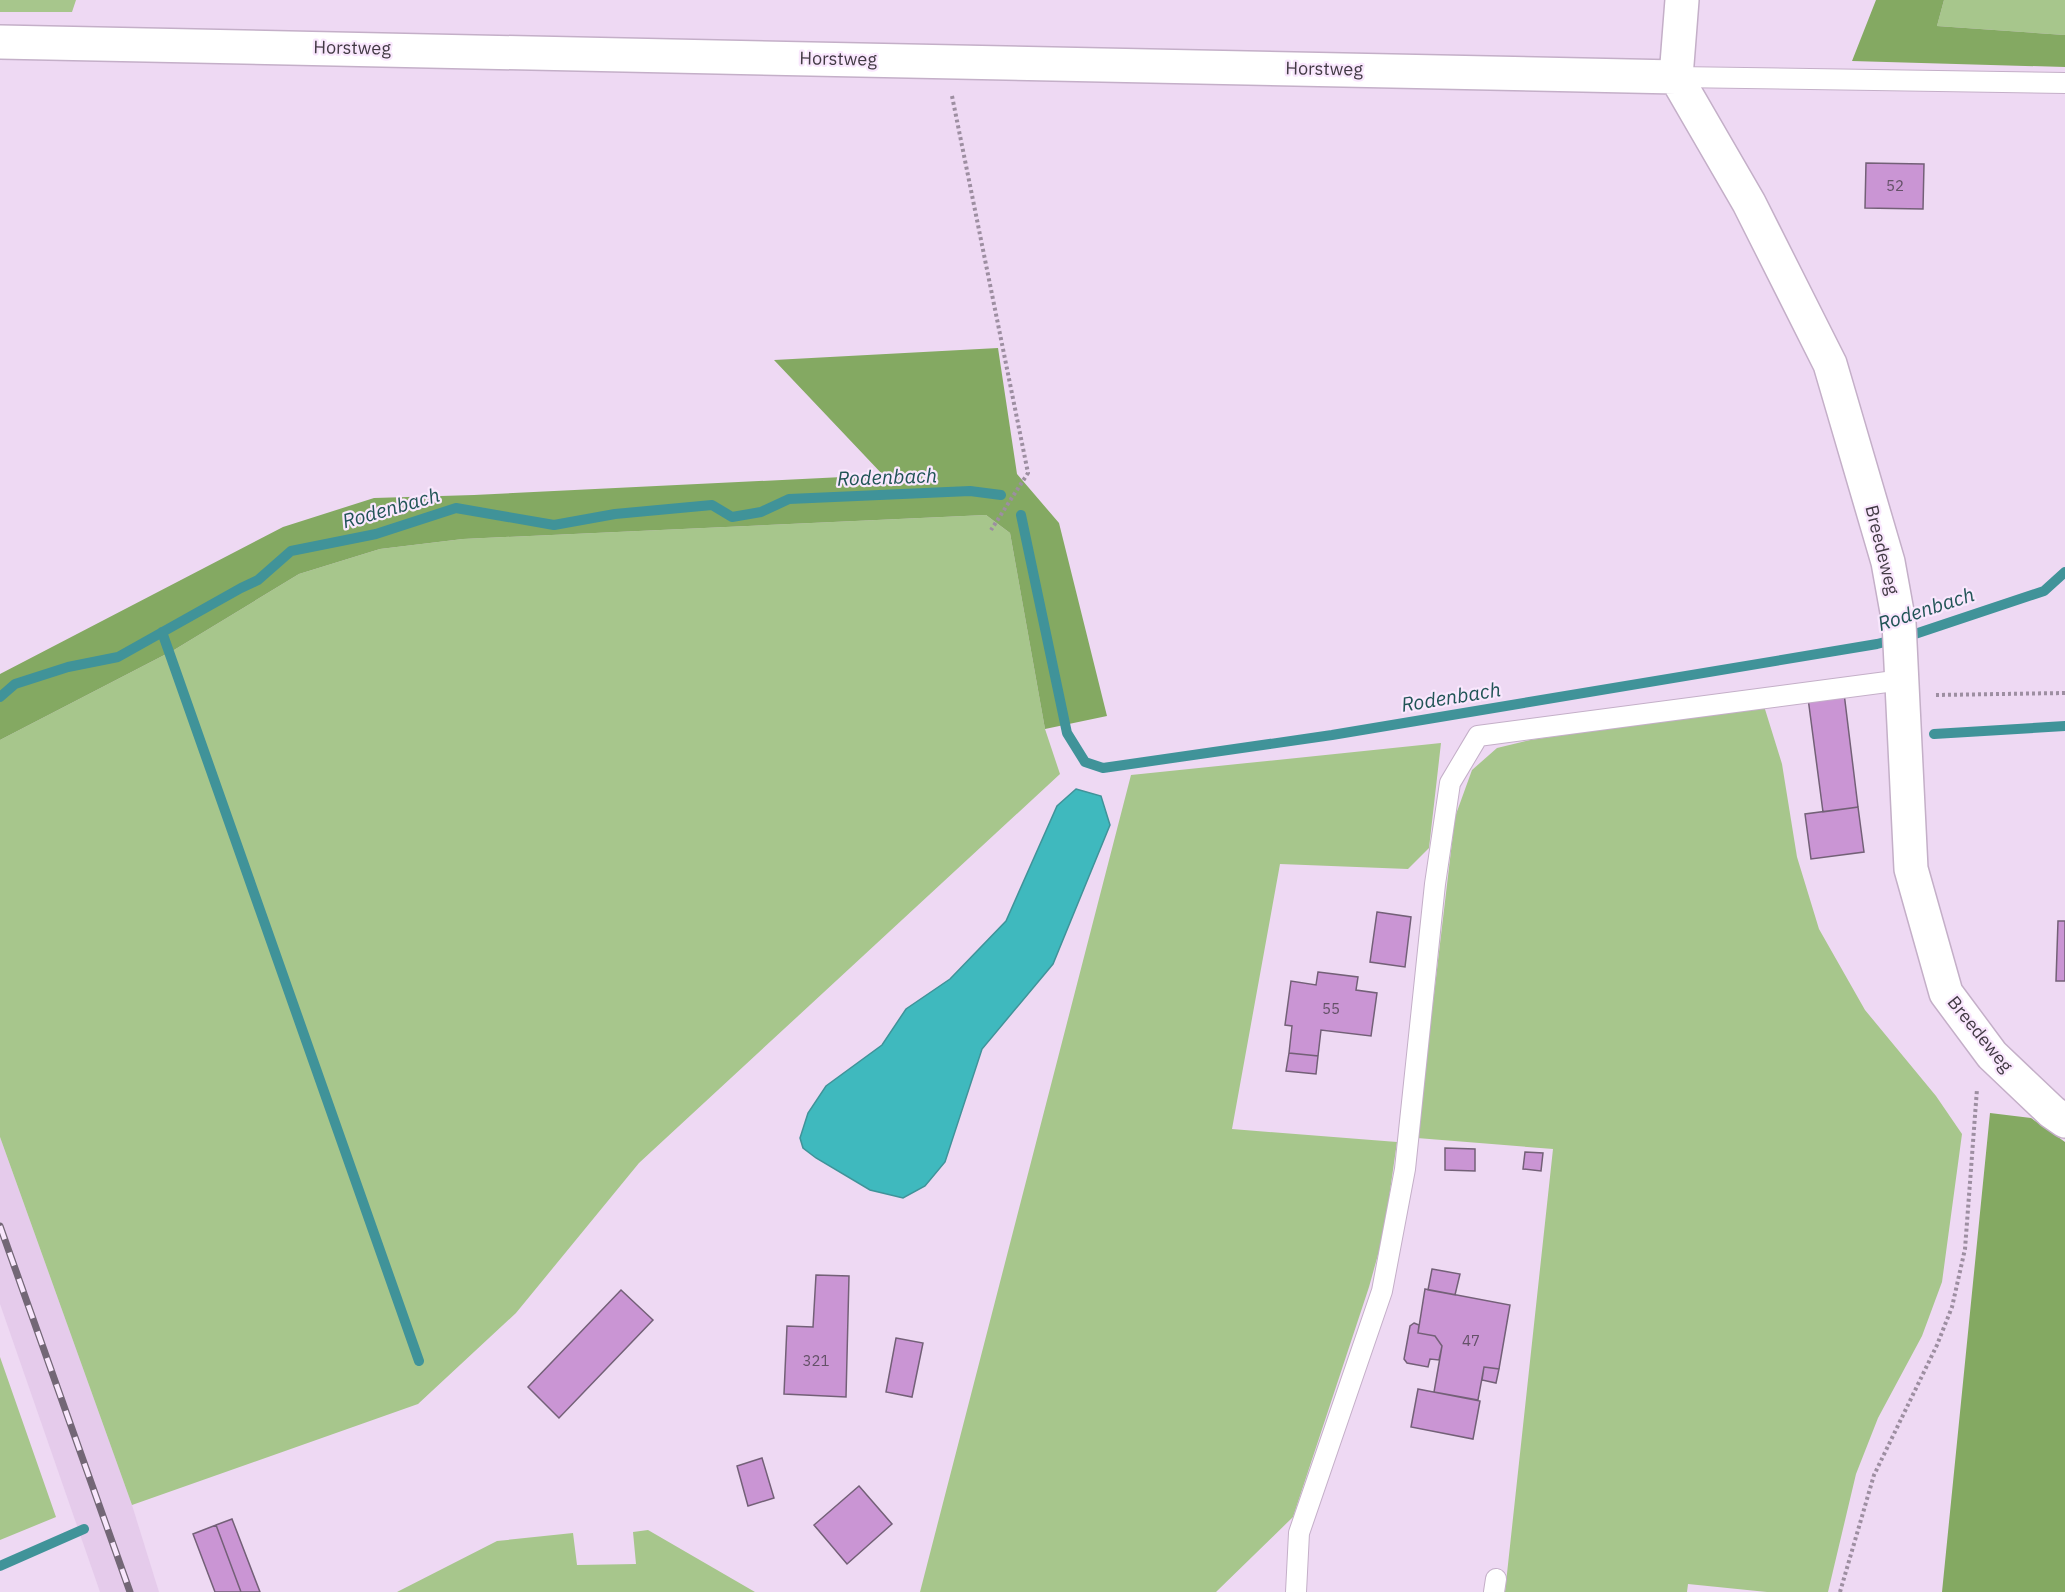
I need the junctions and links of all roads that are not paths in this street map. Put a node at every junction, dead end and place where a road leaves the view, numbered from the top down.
1 (1682, 0) edge
2 (0, 42) edge
3 (1676, 77) junction
4 (2065, 84) edge
5 (1902, 680) junction
6 (2065, 1121) edge
7 (1296, 1592) edge

1 - 3 street
2 - 3 street, Horstweg
3 - 4 lane
3 - 5 street, Breedeweg
5 - 6 street, Breedeweg
5 - 7 lane

